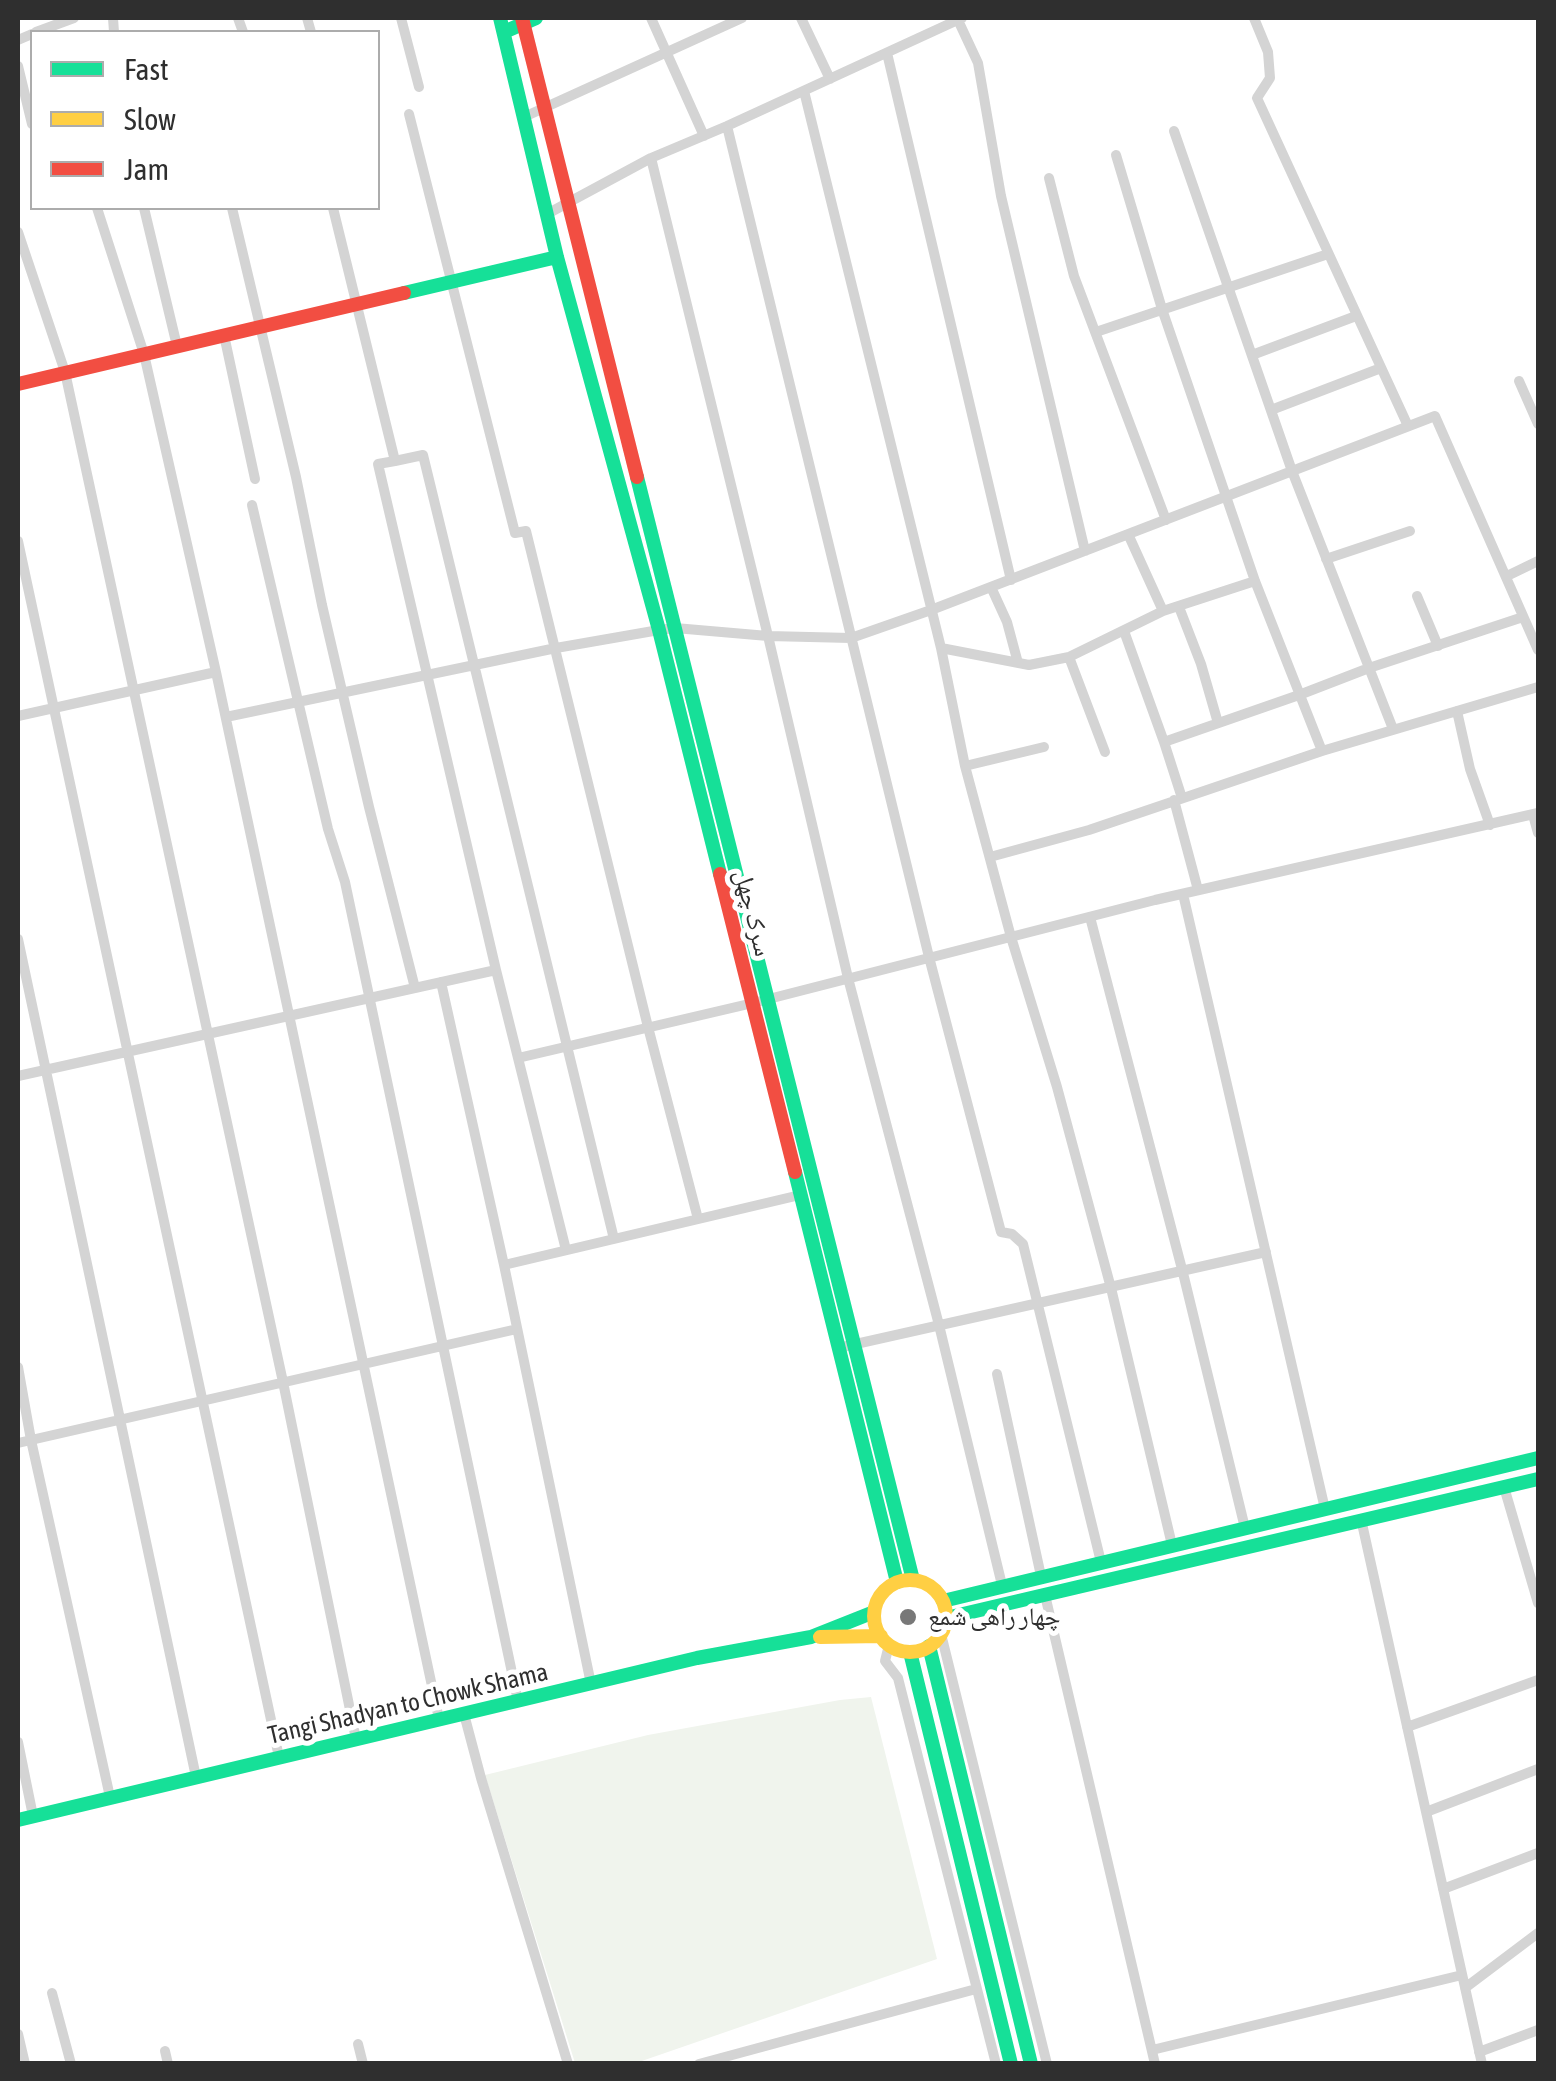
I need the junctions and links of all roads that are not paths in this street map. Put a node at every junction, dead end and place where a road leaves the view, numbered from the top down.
1 (74, 18) edge
2 (401, 18) edge
3 (651, 18) edge
4 (742, 18) edge
5 (802, 18) edge
6 (959, 18) edge
7 (1254, 18) edge
8 (527, 19) edge
9 (502, 25) edge
10 (39, 28) edge
11 (667, 51) junction
12 (887, 52) junction
13 (18, 66) edge
14 (830, 79) junction
15 (419, 87) dead end
16 (804, 91) junction
17 (545, 108) junction
18 (409, 114) dead end
19 (30, 116) edge
20 (524, 117) junction
21 (728, 126) junction
22 (1174, 132) dead end
23 (704, 136) junction
24 (1116, 156) dead end
25 (651, 158) junction
26 (1049, 178) dead end
27 (568, 203) junction
28 (98, 210) edge
29 (144, 210) edge
30 (232, 210) edge
31 (334, 210) edge
32 (547, 214) junction
33 (18, 232) edge
34 (1328, 254) junction
35 (557, 257) junction
36 (450, 282) junction
37 (1228, 289) junction
38 (358, 304) junction
39 (1162, 309) junction
40 (1356, 316) junction
41 (261, 326) junction
42 (1096, 332) junction
43 (224, 335) junction
44 (177, 346) junction
45 (144, 354) junction
46 (1252, 355) junction
47 (1382, 368) junction
48 (65, 372) junction
49 (1519, 381) dead end
50 (18, 384) edge
51 (1271, 410) junction
52 (1538, 424) edge
53 (1408, 426) junction
54 (395, 461) junction
55 (1292, 471) junction
56 (255, 479) dead end
57 (1226, 496) junction
58 (252, 505) dead end
59 (1166, 520) junction
60 (1410, 532) dead end
61 (1128, 534) junction
62 (18, 540) edge
63 (1085, 551) junction
64 (1326, 559) junction
65 (1538, 561) edge
66 (1507, 576) junction
67 (1010, 580) junction
68 (1254, 582) junction
69 (991, 587) junction
70 (1417, 596) dead end
71 (1179, 607) junction
72 (932, 610) junction
73 (1163, 612) junction
74 (1523, 618) junction
75 (667, 629) junction
76 (1124, 631) junction
77 (768, 636) junction
78 (851, 638) junction
79 (1438, 646) junction
80 (556, 648) junction
81 (941, 648) junction
82 (1538, 650) edge
83 (1069, 657) junction
84 (1018, 663) junction
85 (474, 665) junction
86 (1369, 668) junction
87 (216, 672) junction
88 (426, 675) junction
89 (1538, 687) edge
90 (135, 690) junction
91 (342, 692) junction
92 (1299, 695) junction
93 (298, 702) junction
94 (54, 708) junction
95 (1457, 710) junction
96 (18, 716) edge
97 (226, 717) junction
98 (1218, 723) junction
99 (1393, 729) junction
100 (1164, 742) junction
101 (1044, 747) dead end
102 (1322, 751) junction
103 (1105, 752) dead end
104 (965, 766) junction
105 (1178, 799) junction
106 (1536, 814) edge
107 (1490, 825) junction
108 (1538, 833) edge
109 (990, 857) junction
110 (1198, 890) junction
111 (1183, 894) junction
112 (1090, 917) junction
113 (1011, 937) junction
114 (18, 939) edge
115 (929, 957) junction
116 (496, 970) junction
117 (848, 978) junction
118 (441, 982) junction
119 (415, 988) junction
120 (369, 998) junction
121 (760, 1001) junction
122 (288, 1016) junction
123 (648, 1028) junction
124 (209, 1034) junction
125 (567, 1046) junction
126 (127, 1052) junction
127 (518, 1058) junction
128 (46, 1070) junction
129 (18, 1076) edge
130 (800, 1195) junction
131 (698, 1219) junction
132 (614, 1239) junction
133 (566, 1250) junction
134 (1266, 1252) junction
135 (504, 1265) junction
136 (1183, 1273) junction
137 (1110, 1288) junction
138 (1040, 1304) junction
139 (940, 1326) junction
140 (517, 1329) junction
141 (854, 1344) junction
142 (444, 1345) junction
143 (838, 1348) junction
144 (363, 1363) junction
145 (18, 1367) edge
146 (997, 1374) dead end
147 (283, 1382) junction
148 (202, 1400) junction
149 (120, 1420) junction
150 (31, 1440) junction
151 (18, 1443) edge
152 (1538, 1458) edge
153 (1538, 1479) edge
154 (1504, 1487) junction
155 (1325, 1509) junction
156 (1360, 1520) junction
157 (1245, 1528) junction
158 (1172, 1545) junction
159 (1101, 1562) junction
160 (1041, 1576) junction
161 (905, 1581) junction
162 (1002, 1585) junction
163 (1045, 1595) junction
164 (943, 1601) junction
165 (1538, 1603) edge
166 (874, 1612) junction
167 (946, 1618) junction
168 (941, 1634) junction
169 (811, 1637) junction
170 (884, 1640) junction
171 (929, 1646) junction
172 (910, 1652) junction
173 (1538, 1680) edge
174 (590, 1684) junction
175 (518, 1701) junction
176 (464, 1714) junction
177 (439, 1720) junction
178 (1407, 1728) junction
179 (356, 1739) junction
180 (18, 1742) edge
181 (279, 1758) junction
182 (1538, 1769) edge
183 (196, 1777) junction
184 (110, 1797) junction
185 (1426, 1812) junction
186 (33, 1816) junction
187 (18, 1820) edge
188 (1538, 1854) edge
189 (1443, 1890) junction
190 (1538, 1933) edge
191 (1462, 1975) junction
192 (1465, 1988) junction
193 (976, 1989) junction
194 (52, 1993) dead end
195 (1538, 2030) edge
196 (18, 2034) edge
197 (358, 2044) dead end
198 (1152, 2050) junction
199 (1480, 2058) edge
200 (25, 2064) edge
201 (71, 2064) edge
202 (363, 2064) edge
203 (568, 2064) edge
204 (699, 2064) edge
205 (996, 2064) edge
206 (1012, 2064) edge
207 (1032, 2064) edge
208 (1046, 2064) edge
209 (1155, 2064) edge

1 - 10 street
2 - 15 street
3 - 11 street
4 - 11 street
5 - 14 street
6 - 12 street
6 - 63 street
7 - 34 street
8 - 9 main road
8 - 17 main road
9 - 20 main road, سرک چهل
11 - 17 street
11 - 23 street
12 - 14 street
12 - 67 street
13 - 19 street
14 - 16 street
16 - 21 street
16 - 72 street
17 - 20 street
17 - 27 main road
18 - 36 street
20 - 32 main road, سرک چهل
21 - 23 street
21 - 78 street
22 - 37 street
23 - 25 street
24 - 39 street
25 - 27 street
25 - 77 street
26 - 42 street
27 - 32 street
27 - 75 main road
28 - 45 street
29 - 44 street
30 - 41 street
31 - 38 street
32 - 35 main road, سرک چهل
33 - 48 street
34 - 37 street
34 - 40 street
35 - 36 main road
35 - 75 main road, سرک چهل
36 - 38 main road
36 - 80 street
37 - 39 street
37 - 46 street
38 - 41 main road
38 - 54 street
39 - 42 street
39 - 57 street
40 - 46 street
40 - 47 street
41 - 43 main road
41 - 91 street
42 - 59 street
43 - 44 main road
43 - 56 street
44 - 45 main road
45 - 48 main road
45 - 87 street
46 - 51 street
47 - 51 street
47 - 53 street
48 - 50 main road
48 - 90 street
49 - 52 street
51 - 55 street
53 - 55 street
53 - 66 street
54 - 85 street
54 - 88 street
55 - 57 street
55 - 64 street
57 - 59 street
57 - 68 street
58 - 93 street
59 - 61 street
60 - 64 street
61 - 63 street
61 - 73 street
62 - 94 street
63 - 67 street
64 - 86 street
65 - 66 street
66 - 74 street
67 - 69 street
68 - 71 street
68 - 92 street
69 - 72 street
69 - 84 street
70 - 79 street
71 - 73 street
71 - 98 street
72 - 78 street
72 - 81 street
73 - 76 street
74 - 79 street
74 - 82 street
75 - 77 street
75 - 80 street
75 - 121 main road, سرک چهل
76 - 83 street
76 - 100 street
77 - 78 street
77 - 117 street
78 - 115 street
79 - 86 street
80 - 85 street
80 - 123 street
81 - 84 street
81 - 104 street
83 - 84 street
83 - 103 street
85 - 88 street
85 - 125 street
86 - 92 street
86 - 99 street
87 - 90 street
87 - 97 street
88 - 91 street
88 - 116 street
89 - 95 street
90 - 94 street
90 - 124 street
91 - 93 street
91 - 119 street
92 - 98 street
92 - 102 street
93 - 97 street
93 - 120 street
94 - 96 street
94 - 126 street
95 - 99 street
95 - 107 street
97 - 122 street
98 - 100 street
99 - 102 street
100 - 105 street
101 - 104 street
102 - 105 street
104 - 109 street
105 - 109 street
105 - 110 street
106 - 107 street
106 - 108 street
107 - 110 street
109 - 113 street
110 - 111 street
111 - 112 street
111 - 134 street
112 - 113 street
112 - 136 street
113 - 115 street
113 - 137 street
114 - 128 street
115 - 117 street
115 - 138 street
116 - 118 street
116 - 127 street
117 - 121 street
117 - 139 street
118 - 119 street
118 - 135 street
119 - 120 street
120 - 122 street
120 - 142 street
121 - 123 street
121 - 130 main road, سرک چهل
121 - 141 main road
122 - 124 street
122 - 144 street
123 - 125 street
123 - 131 street
124 - 126 street
124 - 147 street
125 - 127 street
125 - 132 street
126 - 128 street
126 - 148 street
127 - 133 street
128 - 129 street
128 - 149 street
130 - 131 street
130 - 143 main road, سرک چهل
131 - 132 street
132 - 133 street
133 - 135 street
134 - 136 street
134 - 155 street
135 - 140 street
136 - 137 street
136 - 157 street
137 - 138 street
137 - 158 street
138 - 139 street
138 - 159 street
139 - 141 street
139 - 162 street
140 - 142 street
140 - 174 street
141 - 143 street
141 - 161 main road
142 - 144 street
142 - 175 street
143 - 161 main road, سرک چهل
144 - 147 street
144 - 177 street
145 - 150 street
146 - 160 street
147 - 148 street
147 - 179 street
148 - 149 street
148 - 181 street
149 - 150 street
149 - 183 street
150 - 151 street
150 - 184 street
152 - 155 main road
153 - 154 main road
154 - 156 main road
154 - 165 street
155 - 157 main road
156 - 163 main road
156 - 178 street
157 - 158 main road
158 - 159 main road
159 - 160 main road
160 - 162 main road
161 - 164 main road
161 - 166 main road
162 - 164 main road
163 - 167 main road
163 - 198 street
164 - 167 main road
166 - 169 main road
166 - 170 main road
167 - 168 main road
168 - 171 main road
168 - 208 street
169 - 170 main road
169 - 174 main road, Tangi Shadyan to Chowk Shama
170 - 172 main road
170 - 193 street
171 - 172 main road
171 - 207 main road
172 - 206 main road
173 - 178 street
174 - 175 main road, Tangi Shadyan to Chowk Shama
175 - 176 main road, Tangi Shadyan to Chowk Shama
176 - 177 main road, Tangi Shadyan to Chowk Shama
176 - 203 street
177 - 179 main road, Tangi Shadyan to Chowk Shama
178 - 185 street
179 - 181 main road, Tangi Shadyan to Chowk Shama
180 - 186 street
181 - 183 main road, Tangi Shadyan to Chowk Shama
182 - 185 street
183 - 184 main road, Tangi Shadyan to Chowk Shama
184 - 186 main road, Tangi Shadyan to Chowk Shama
185 - 189 street
186 - 187 main road, Tangi Shadyan to Chowk Shama
188 - 189 street
189 - 191 street
190 - 192 street
191 - 192 street
191 - 198 street
192 - 199 street
193 - 204 street
193 - 205 street
194 - 201 street
195 - 199 street
196 - 200 street
197 - 202 street
198 - 209 street

